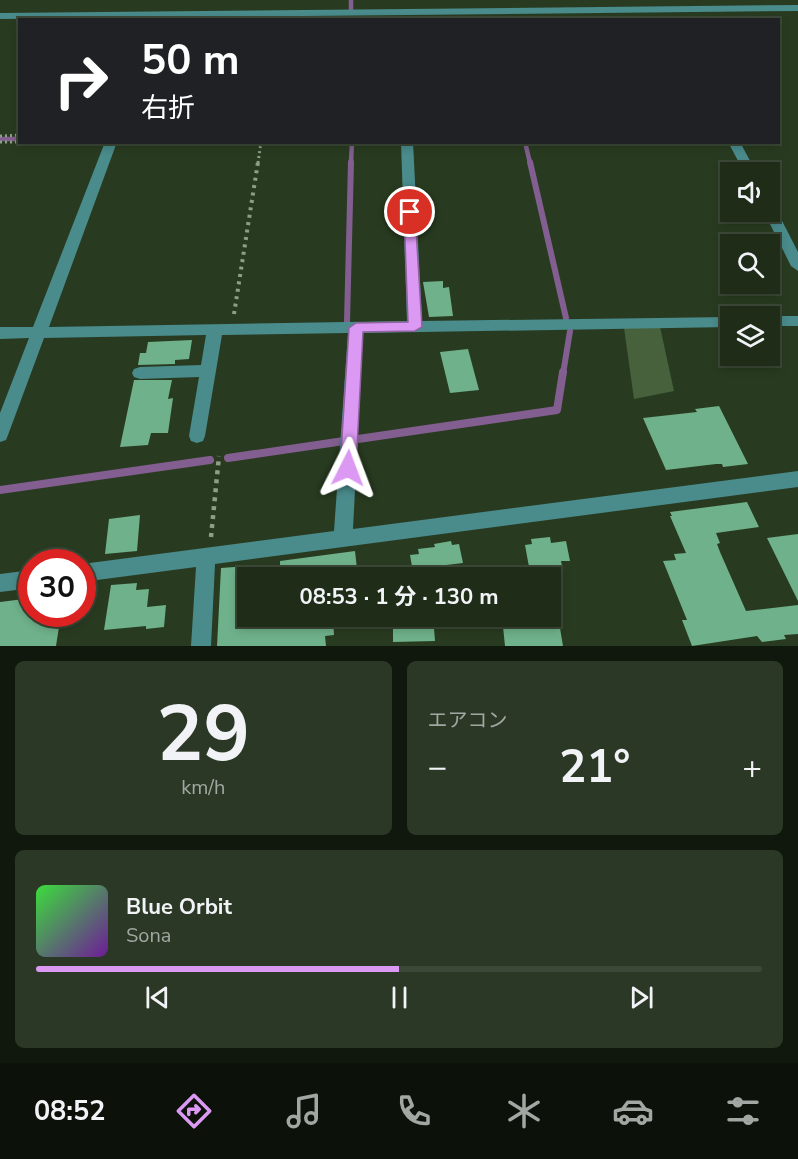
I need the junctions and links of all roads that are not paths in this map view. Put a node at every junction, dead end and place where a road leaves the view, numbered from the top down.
1 (165, 0) edge
2 (358, 0) edge
3 (470, 0) edge
4 (663, 4) edge
5 (798, 8) edge
6 (472, 11) junction
7 (357, 12) junction
8 (0, 16) edge
9 (417, 16) edge
10 (159, 17) edge
11 (670, 18) edge
12 (110, 144) edge
13 (407, 144) edge
14 (735, 144) edge
15 (745, 162) edge
16 (776, 222) edge
17 (798, 266) edge
18 (780, 321) edge
19 (798, 321) edge
20 (720, 322) edge
21 (415, 327) junction
22 (356, 328) junction
23 (223, 330) junction
24 (0, 333) edge
25 (39, 333) junction
26 (208, 371) junction
27 (140, 373) dead end
28 (0, 435) edge
29 (197, 436) dead end
30 (798, 479) edge
31 (343, 538) junction
32 (207, 556) junction
33 (96, 571) edge
34 (18, 581) edge
35 (0, 583) edge
36 (201, 646) edge

1 - 10 street
2 - 7 street
3 - 6 street
4 - 5 street
4 - 6 street
4 - 11 street
6 - 9 street
7 - 9 street
7 - 10 street
8 - 10 street
12 - 25 street
13 - 21 street
14 - 15 street
16 - 17 street
18 - 19 street
20 - 21 street
21 - 22 street
22 - 23 street
22 - 31 street
23 - 25 street
23 - 26 street
24 - 25 street
25 - 28 street
26 - 27 street
26 - 29 street
30 - 31 street
31 - 32 street
32 - 33 street
32 - 36 street
34 - 35 street

